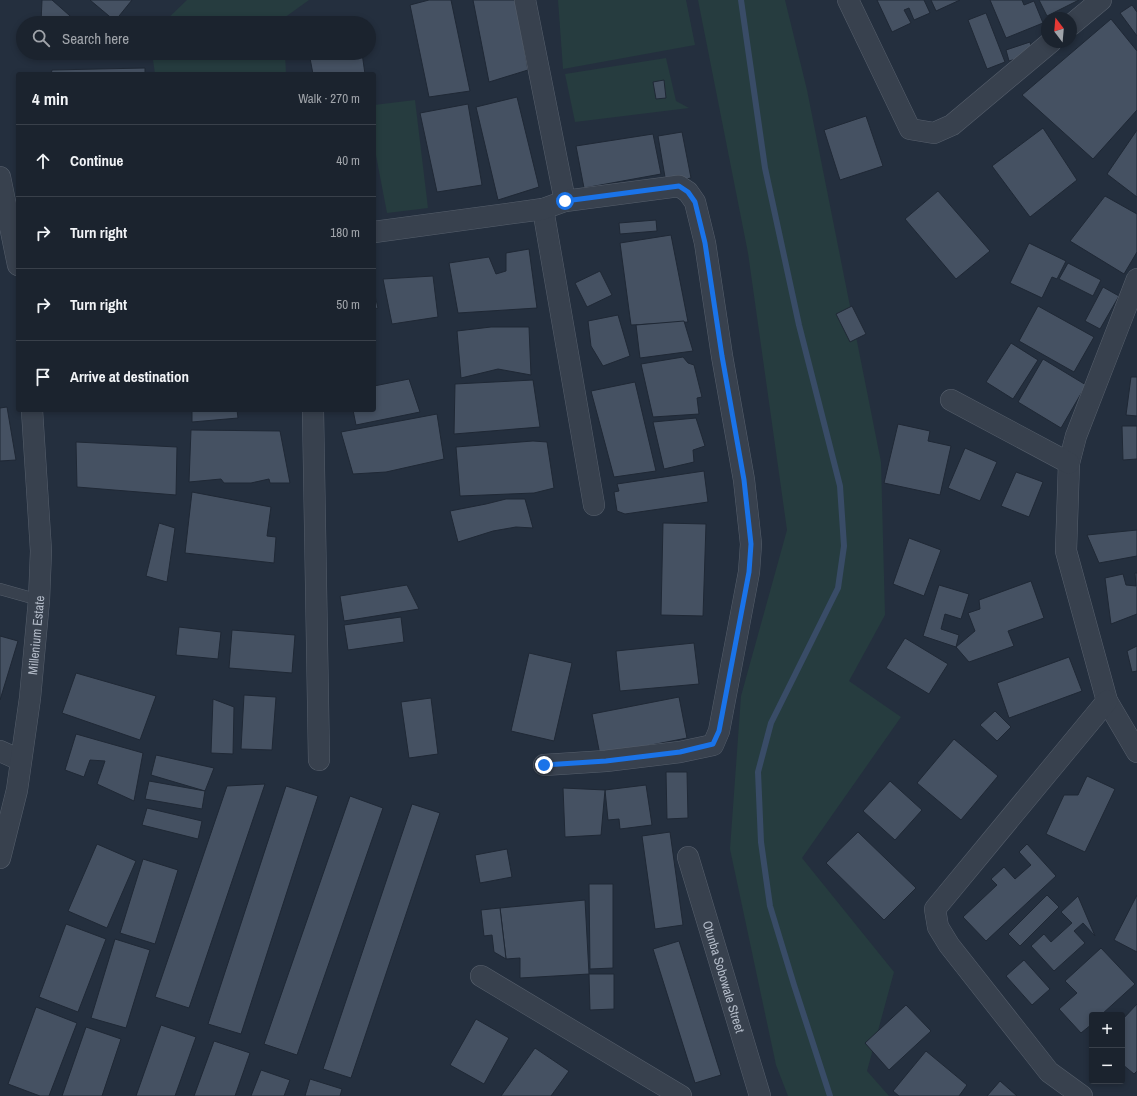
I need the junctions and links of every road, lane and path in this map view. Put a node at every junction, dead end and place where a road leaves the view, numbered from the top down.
1 (525, 0) edge
2 (848, 0) edge
3 (1101, 0) edge
4 (1077, 20) edge
5 (1044, 48) edge
6 (0, 177) edge
7 (565, 201) junction
8 (543, 208) junction
9 (376, 232) edge
10 (16, 255) edge
11 (1137, 280) edge
12 (951, 400) dead end
13 (32, 412) edge
14 (313, 412) edge
15 (1069, 463) junction
16 (594, 505) dead end
17 (0, 589) edge
18 (39, 600) junction
19 (1107, 701) junction
20 (0, 751) edge
21 (1137, 752) edge
22 (20, 760) junction
23 (319, 760) dead end
24 (544, 765) dead end
25 (688, 857) dead end
26 (0, 858) edge
27 (481, 976) dead end
28 (681, 1096) edge
29 (760, 1096) edge
30 (1082, 1096) edge

1 - 7 street
2 - 5 street
3 - 4 street
6 - 10 street
7 - 8 street
7 - 24 street
8 - 9 street
8 - 16 street
11 - 15 street
12 - 15 street
13 - 18 street, Millenium Estate
14 - 23 street
15 - 19 street
17 - 18 lane
18 - 22 street, Millenium Estate
19 - 21 street
19 - 30 street
20 - 22 street
22 - 26 street, Millenium Estate
25 - 29 street, Otunba Sobowale Street
27 - 28 street

